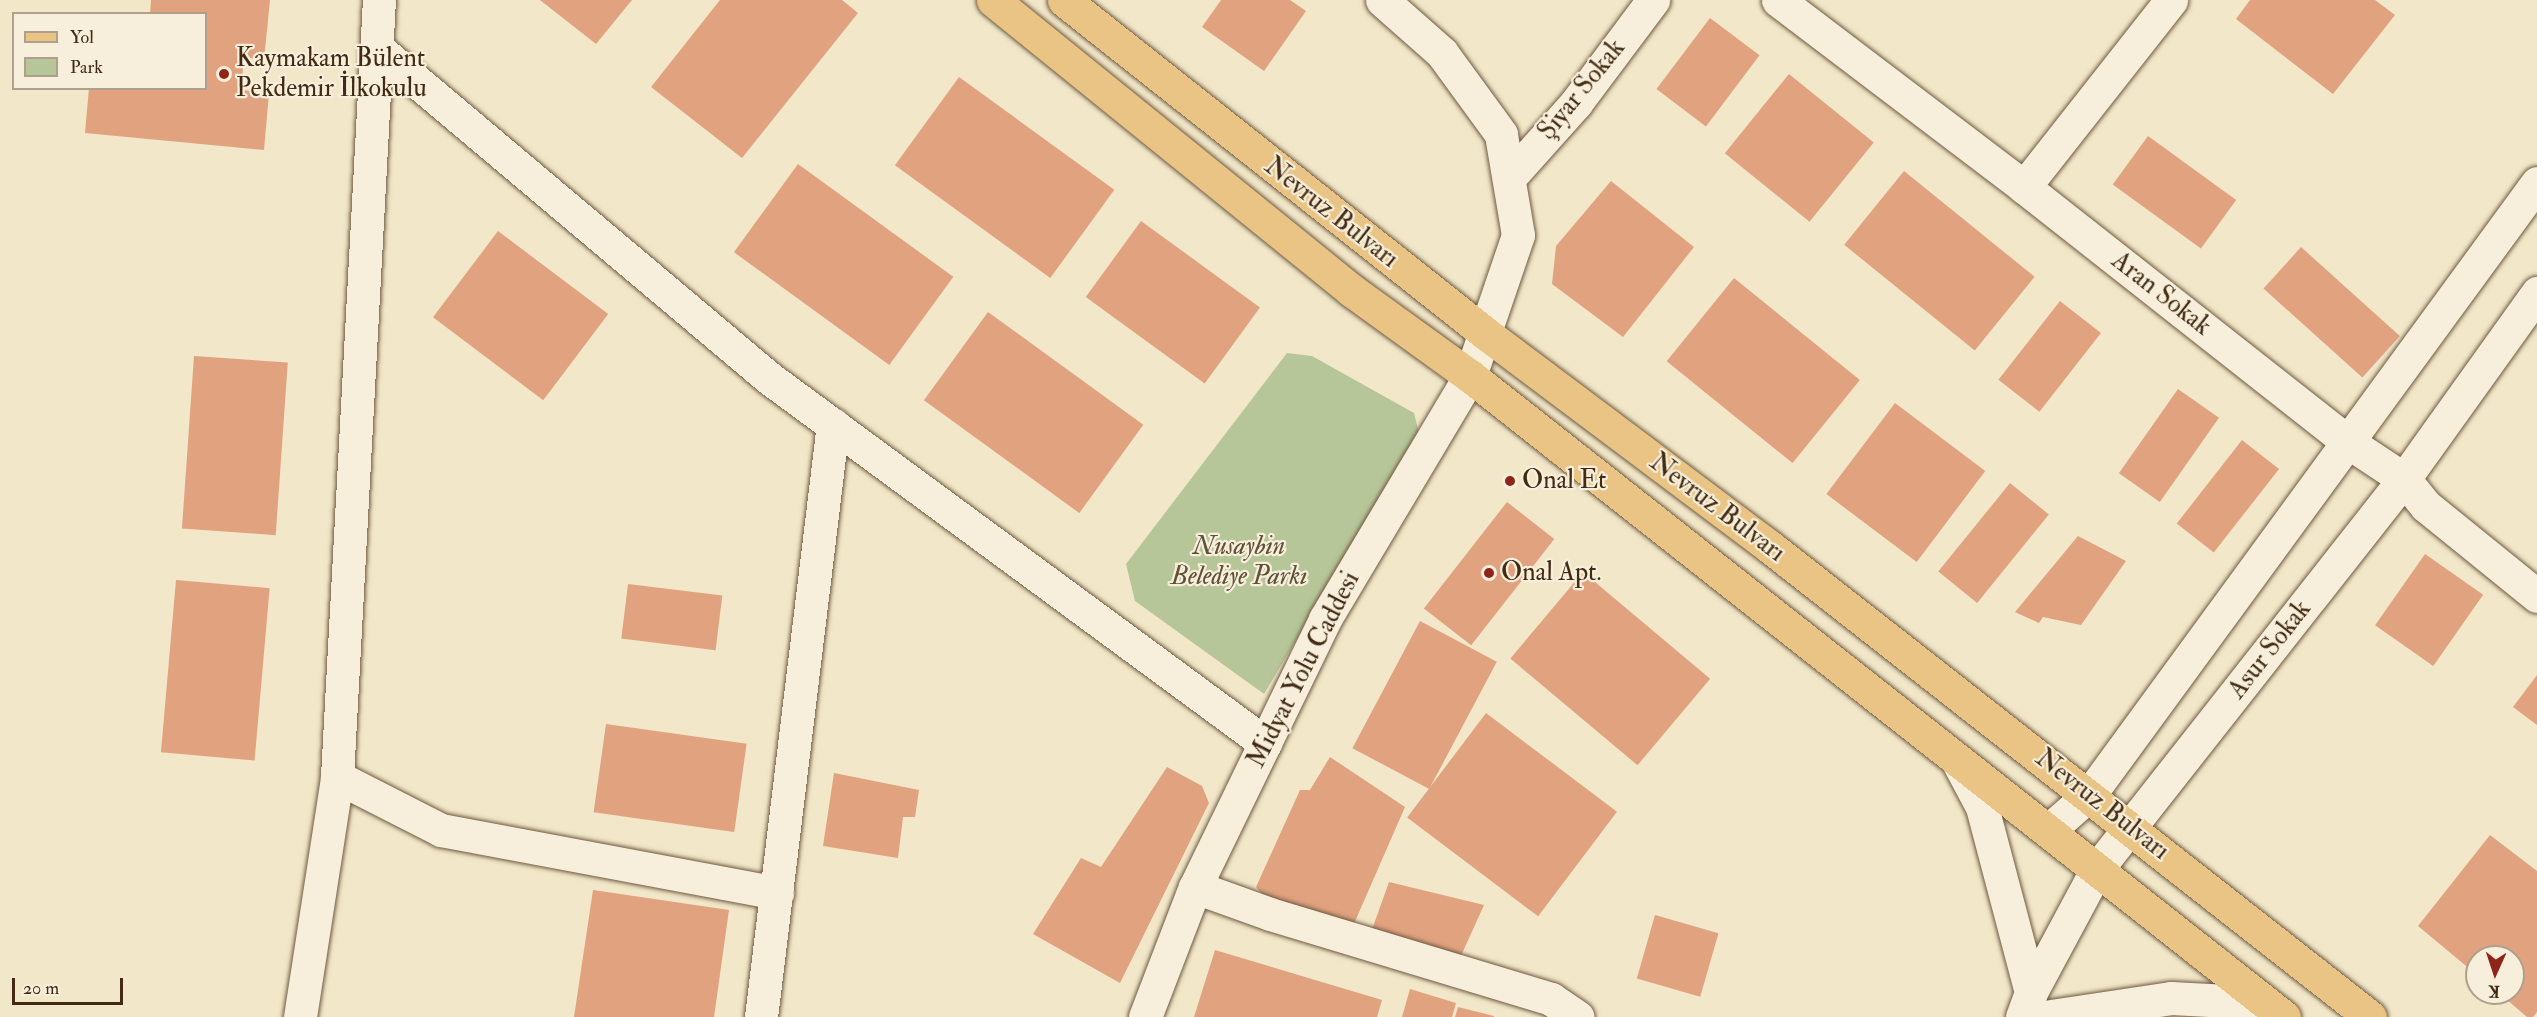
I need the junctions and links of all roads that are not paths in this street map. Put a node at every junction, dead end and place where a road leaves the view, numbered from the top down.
1 (379, 0) edge
2 (993, 0) edge
3 (1064, 0) edge
4 (1382, 0) edge
5 (1653, 0) edge
6 (1778, 0) edge
7 (2171, 0) edge
8 (376, 48) junction
9 (1509, 178) junction
10 (2537, 183) edge
11 (2024, 187) junction
12 (2537, 293) edge
13 (1485, 333) junction
14 (1470, 376) junction
15 (833, 424) junction
16 (2348, 442) junction
17 (2404, 479) junction
18 (2537, 596) edge
19 (1265, 743) junction
20 (1957, 760) junction
21 (337, 777) junction
22 (2090, 795) junction
23 (2132, 827) junction
24 (2048, 831) junction
25 (2097, 869) junction
26 (1195, 887) junction
27 (777, 893) junction
28 (2032, 1009) edge
29 (2275, 1010) edge
30 (300, 1017) edge
31 (761, 1017) edge
32 (1145, 1017) edge
33 (1578, 1017) edge
34 (2370, 1017) edge

1 - 8 street
2 - 14 main road, Nevruz Bulvarı
3 - 13 main road, Nevruz Bulvarı
4 - 9 street, Midyat Yolu Caddesi
5 - 9 street, Şiyar Sokak
6 - 11 street, Aran Sokak
7 - 11 street
8 - 15 street
8 - 21 street
9 - 13 street, Midyat Yolu Caddesi
10 - 16 street
11 - 16 street, Aran Sokak
12 - 17 street, Asur Sokak
13 - 14 street, Midyat Yolu Caddesi
13 - 22 main road, Nevruz Bulvarı
14 - 19 street, Midyat Yolu Caddesi
14 - 20 main road, Nevruz Bulvarı
15 - 19 street
15 - 27 street
16 - 17 street, Aran Sokak
16 - 22 street
17 - 18 street, Aran Sokak
17 - 23 street, Asur Sokak
19 - 26 street, Midyat Yolu Caddesi
20 - 24 main road, Nevruz Bulvarı
20 - 28 street
21 - 27 street
21 - 30 street
22 - 23 main road, Nevruz Bulvarı
22 - 24 street
23 - 25 street, Asur Sokak
23 - 34 main road, Nevruz Bulvarı
24 - 25 main road, Nevruz Bulvarı
25 - 28 street, Asur Sokak
25 - 29 main road, Nevruz Bulvarı
26 - 32 street, Midyat Yolu Caddesi
26 - 33 street
27 - 31 street
28 - 29 street

